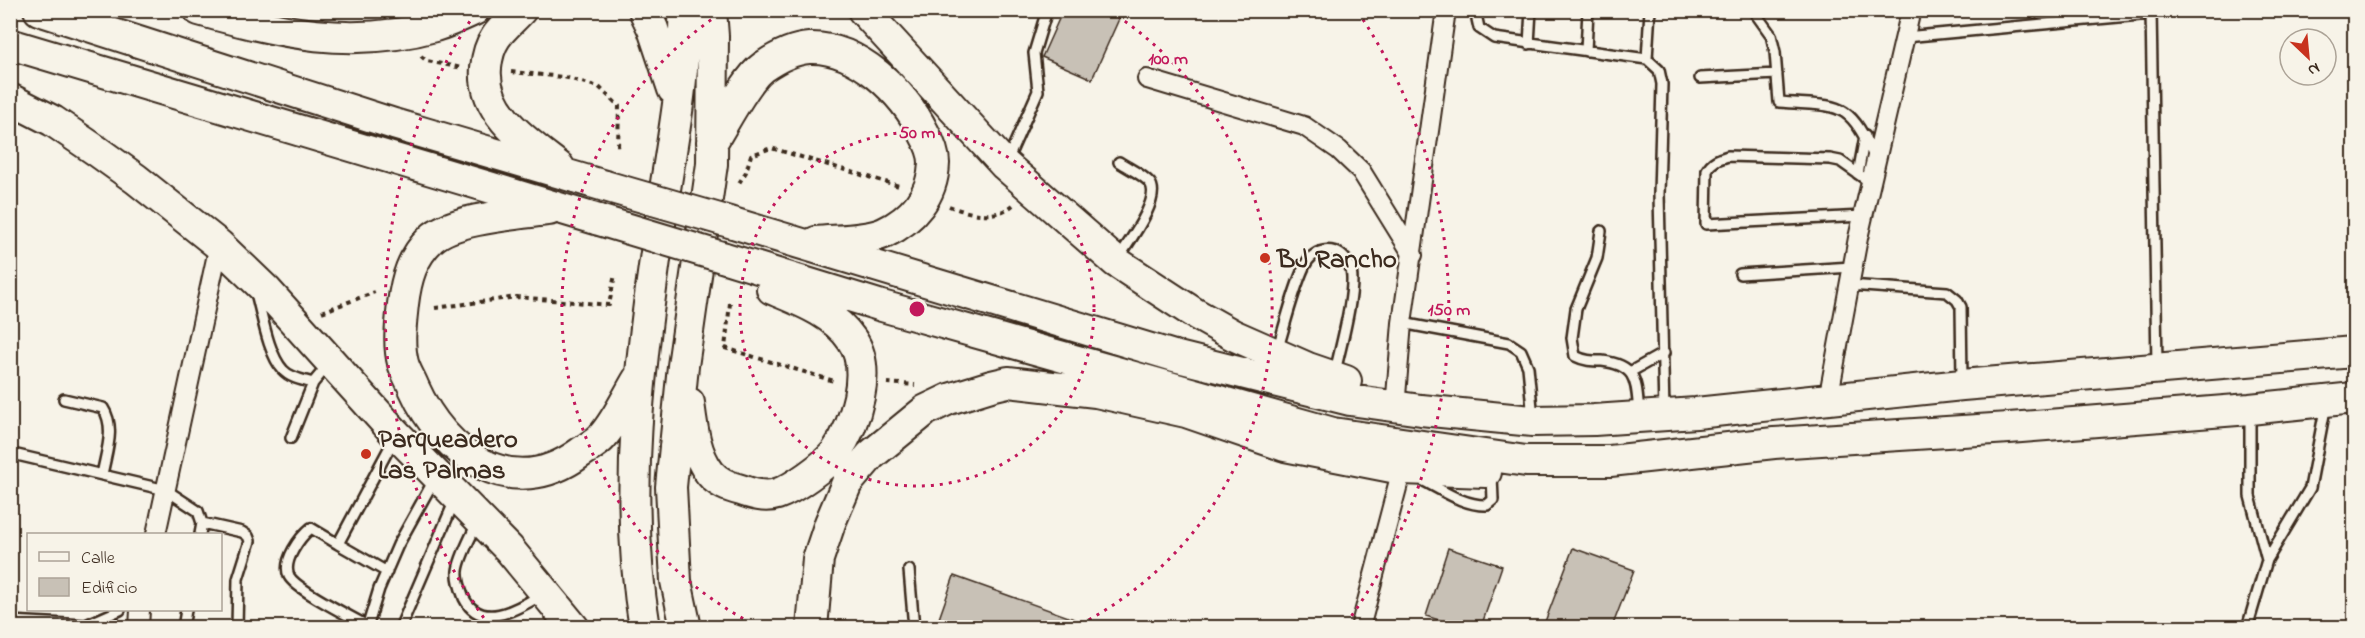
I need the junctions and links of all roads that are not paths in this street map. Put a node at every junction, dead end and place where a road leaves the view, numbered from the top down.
1 (39, 10) edge
2 (199, 10) edge
3 (474, 10) edge
4 (521, 10) edge
5 (644, 10) edge
6 (684, 10) edge
7 (711, 10) edge
8 (863, 10) edge
9 (1047, 10) edge
10 (1446, 10) edge
11 (1475, 10) edge
12 (1531, 10) edge
13 (1588, 10) edge
14 (1650, 10) edge
15 (1752, 10) edge
16 (1911, 10) edge
17 (2151, 12) edge
18 (1905, 37) junction
19 (10, 44) edge
20 (1529, 44) junction
21 (1586, 51) junction
22 (1647, 59) junction
23 (1777, 74) junction
24 (1700, 78) dead end
25 (1147, 79) dead end
26 (10, 99) edge
27 (678, 102) junction
28 (1865, 136) junction
29 (712, 142) junction
30 (1119, 162) dead end
31 (1876, 162) junction
32 (1005, 165) junction
33 (568, 175) junction
34 (1865, 178) junction
35 (559, 208) junction
36 (1863, 216) junction
37 (1600, 231) dead end
38 (800, 243) junction
39 (219, 245) junction
40 (1413, 255) junction
41 (722, 257) junction
42 (1116, 262) junction
43 (1852, 267) junction
44 (1740, 274) dead end
45 (250, 275) junction
46 (1849, 285) junction
47 (1402, 323) junction
48 (2355, 352) edge
49 (1664, 353) junction
50 (1276, 354) junction
51 (683, 366) junction
52 (2157, 367) junction
53 (1630, 372) junction
54 (322, 373) junction
55 (642, 374) junction
56 (1334, 377) junction
57 (1962, 385) junction
58 (64, 399) dead end
59 (1828, 400) junction
60 (2340, 400) edge
61 (1408, 404) junction
62 (2250, 409) junction
63 (1652, 416) junction
64 (1533, 421) junction
65 (396, 434) junction
66 (291, 438) dead end
67 (13, 454) dead end
68 (1526, 461) junction
69 (1402, 469) junction
70 (102, 475) junction
71 (447, 485) junction
72 (166, 490) junction
73 (480, 518) junction
74 (202, 523) junction
75 (156, 533) edge
76 (200, 533) edge
77 (338, 544) junction
78 (2267, 560) junction
79 (909, 570) dead end
80 (387, 572) junction
81 (546, 592) junction
82 (116, 611) edge
83 (140, 611) edge
84 (186, 611) edge
85 (10, 621) edge
86 (139, 627) edge
87 (183, 627) edge
88 (237, 627) edge
89 (367, 627) edge
90 (400, 627) edge
91 (574, 627) edge
92 (645, 627) edge
93 (686, 627) edge
94 (812, 627) edge
95 (914, 627) edge
96 (1360, 627) edge
97 (2247, 627) edge

1 - 33 main road
2 - 3 main road
4 - 33 main road
5 - 27 main road
6 - 27 main road
7 - 29 main road
8 - 32 main road
9 - 32 lane
10 - 40 street
11 - 20 lane
12 - 20 lane
13 - 21 lane
14 - 22 lane
15 - 23 lane
16 - 18 street
17 - 18 lane
17 - 52 lane
18 - 31 street
19 - 35 main road
20 - 21 lane
21 - 22 lane
22 - 49 lane
23 - 24 lane
23 - 28 lane
25 - 40 street
26 - 39 main road
27 - 55 main road
28 - 31 lane
28 - 34 lane
29 - 38 main road
29 - 51 main road
30 - 42 lane
31 - 34 street
32 - 42 main road
33 - 38 main road, bridge
34 - 36 street
34 - 36 lane
35 - 41 main road, bridge
35 - 55 main road
36 - 43 street
37 - 53 lane
38 - 61 main road
39 - 45 main road
39 - 72 street
40 - 47 street
41 - 51 main road
41 - 68 main road
42 - 50 main road
43 - 44 lane
43 - 46 street
45 - 54 main road
45 - 54 lane
46 - 57 lane
46 - 59 street
47 - 61 street
47 - 64 lane
48 - 52 main road
49 - 53 lane
49 - 63 lane
50 - 56 main road
50 - 56 lane
51 - 93 main road
52 - 57 main road
53 - 63 lane
54 - 65 main road
54 - 66 lane
55 - 92 main road
56 - 61 main road
57 - 59 main road
58 - 70 lane
59 - 63 main road
60 - 62 main road
60 - 78 lane
61 - 64 main road
62 - 68 main road
62 - 78 lane
63 - 64 main road
65 - 71 main road
65 - 77 lane
67 - 70 lane
68 - 69 main road
69 - 94 main road
69 - 96 street
70 - 72 lane
71 - 73 main road
71 - 80 lane
71 - 90 lane
72 - 74 lane
72 - 75 street
73 - 81 main road
73 - 81 lane
74 - 76 lane
74 - 88 lane
77 - 80 lane
77 - 89 lane
78 - 97 lane
79 - 95 lane
80 - 89 lane
81 - 91 main road
82 - 85 lane
83 - 86 street
84 - 87 lane

